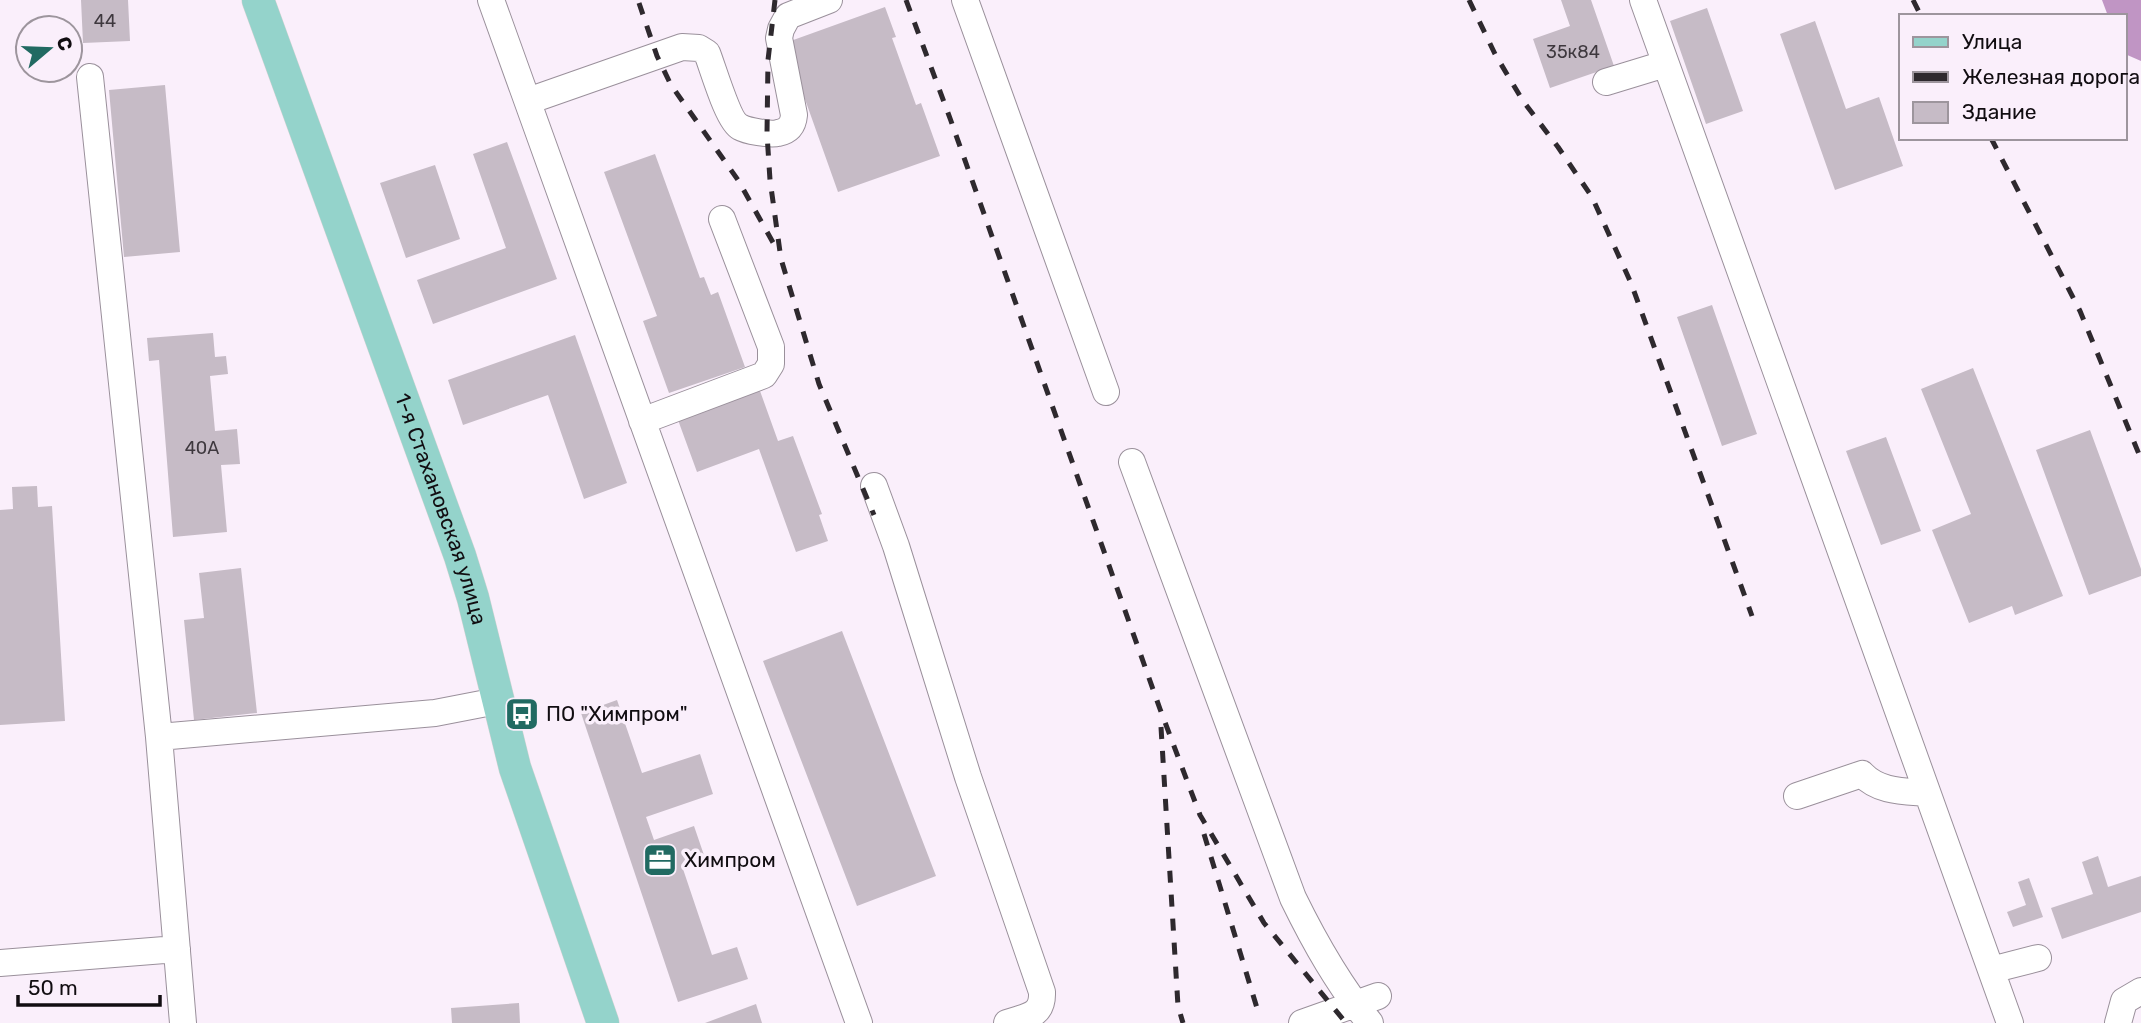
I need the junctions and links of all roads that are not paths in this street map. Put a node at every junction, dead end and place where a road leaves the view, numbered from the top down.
1 (258, 0) edge
2 (491, 0) edge
3 (828, 0) edge
4 (965, 0) edge
5 (1643, 0) edge
6 (1665, 64) junction
7 (90, 77) dead end
8 (1606, 82) dead end
9 (528, 101) junction
10 (722, 219) dead end
11 (1106, 392) dead end
12 (642, 421) junction
13 (1132, 462) dead end
14 (874, 486) dead end
15 (497, 701) junction
16 (159, 737) junction
17 (1927, 793) junction
18 (1797, 796) dead end
19 (177, 949) junction
20 (2038, 958) dead end
21 (0, 963) edge
22 (1991, 970) junction
23 (2141, 991) edge
24 (1368, 1008) edge
25 (183, 1023) edge
26 (603, 1023) edge
27 (859, 1023) edge
28 (1007, 1023) edge
29 (1302, 1023) edge
30 (2010, 1023) edge
31 (2118, 1023) edge

1 - 15 main road, 1-я Стахановская улица
2 - 9 lane
3 - 9 lane
4 - 11 lane
5 - 6 lane
6 - 8 lane
6 - 17 lane
7 - 16 lane
9 - 12 lane
10 - 12 lane
12 - 27 lane
13 - 24 lane
14 - 28 lane
15 - 16 lane
15 - 26 main road, 1-я Стахановская улица
16 - 19 lane
17 - 18 lane
17 - 22 lane
19 - 21 lane
19 - 25 lane
20 - 22 lane
22 - 30 lane
23 - 31 lane
24 - 29 lane

